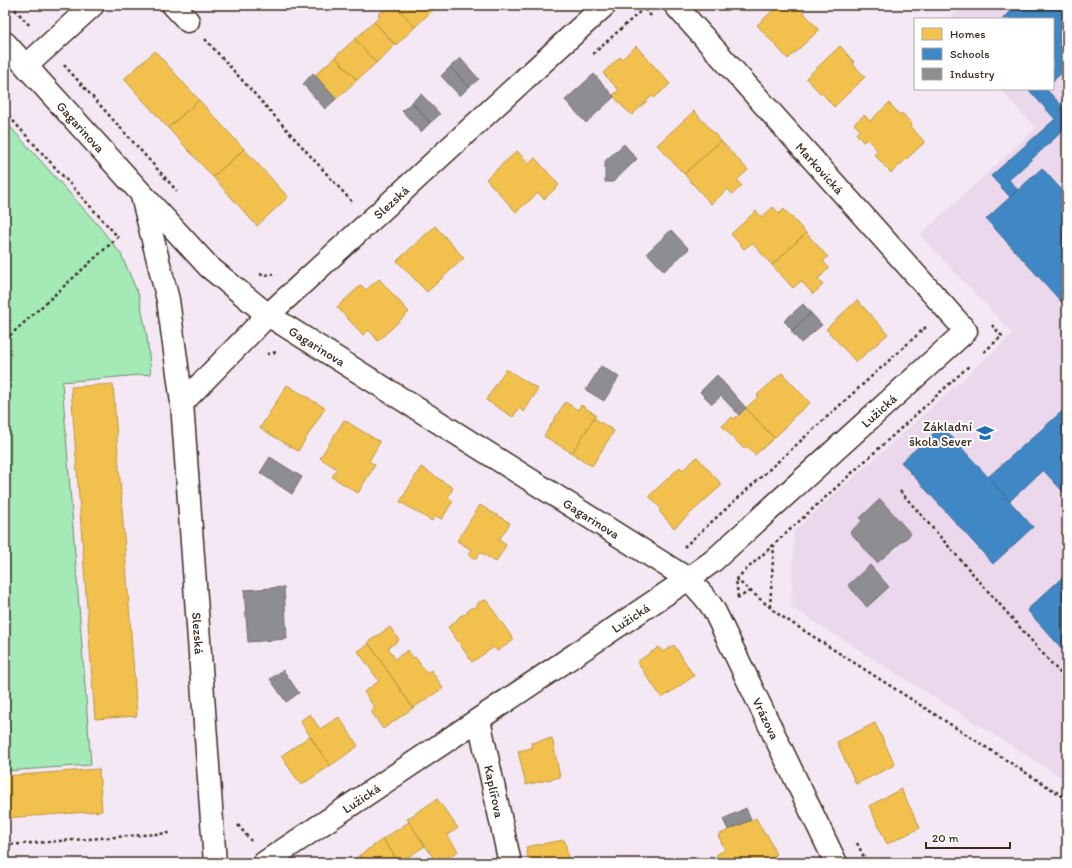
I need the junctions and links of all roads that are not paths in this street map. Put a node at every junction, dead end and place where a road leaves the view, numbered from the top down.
1 (93, 5) edge
2 (173, 5) edge
3 (605, 5) edge
4 (675, 5) edge
5 (188, 21) road end
6 (5, 43) edge
7 (26, 66) junction
8 (141, 193) junction
9 (268, 315) junction
10 (966, 331) joint
11 (182, 403) junction
12 (688, 579) junction
13 (479, 720) junction
14 (215, 863) edge
15 (264, 863) edge
16 (510, 863) edge
17 (836, 863) edge

1 - 7 street
2 - 5 street
3 - 9 street, Slezská
4 - 10 street, Markovická
6 - 7 street, Gagarinova
7 - 8 street, Gagarinova
8 - 9 street, Gagarinova
8 - 11 street, Slezská
9 - 11 street, Slezská
9 - 12 street, Gagarinova
10 - 12 street, Lužická
11 - 14 street, Slezská
12 - 13 street, Lužická
12 - 17 street, Vrázova
13 - 15 street, Lužická
13 - 16 street, Kaplířova

